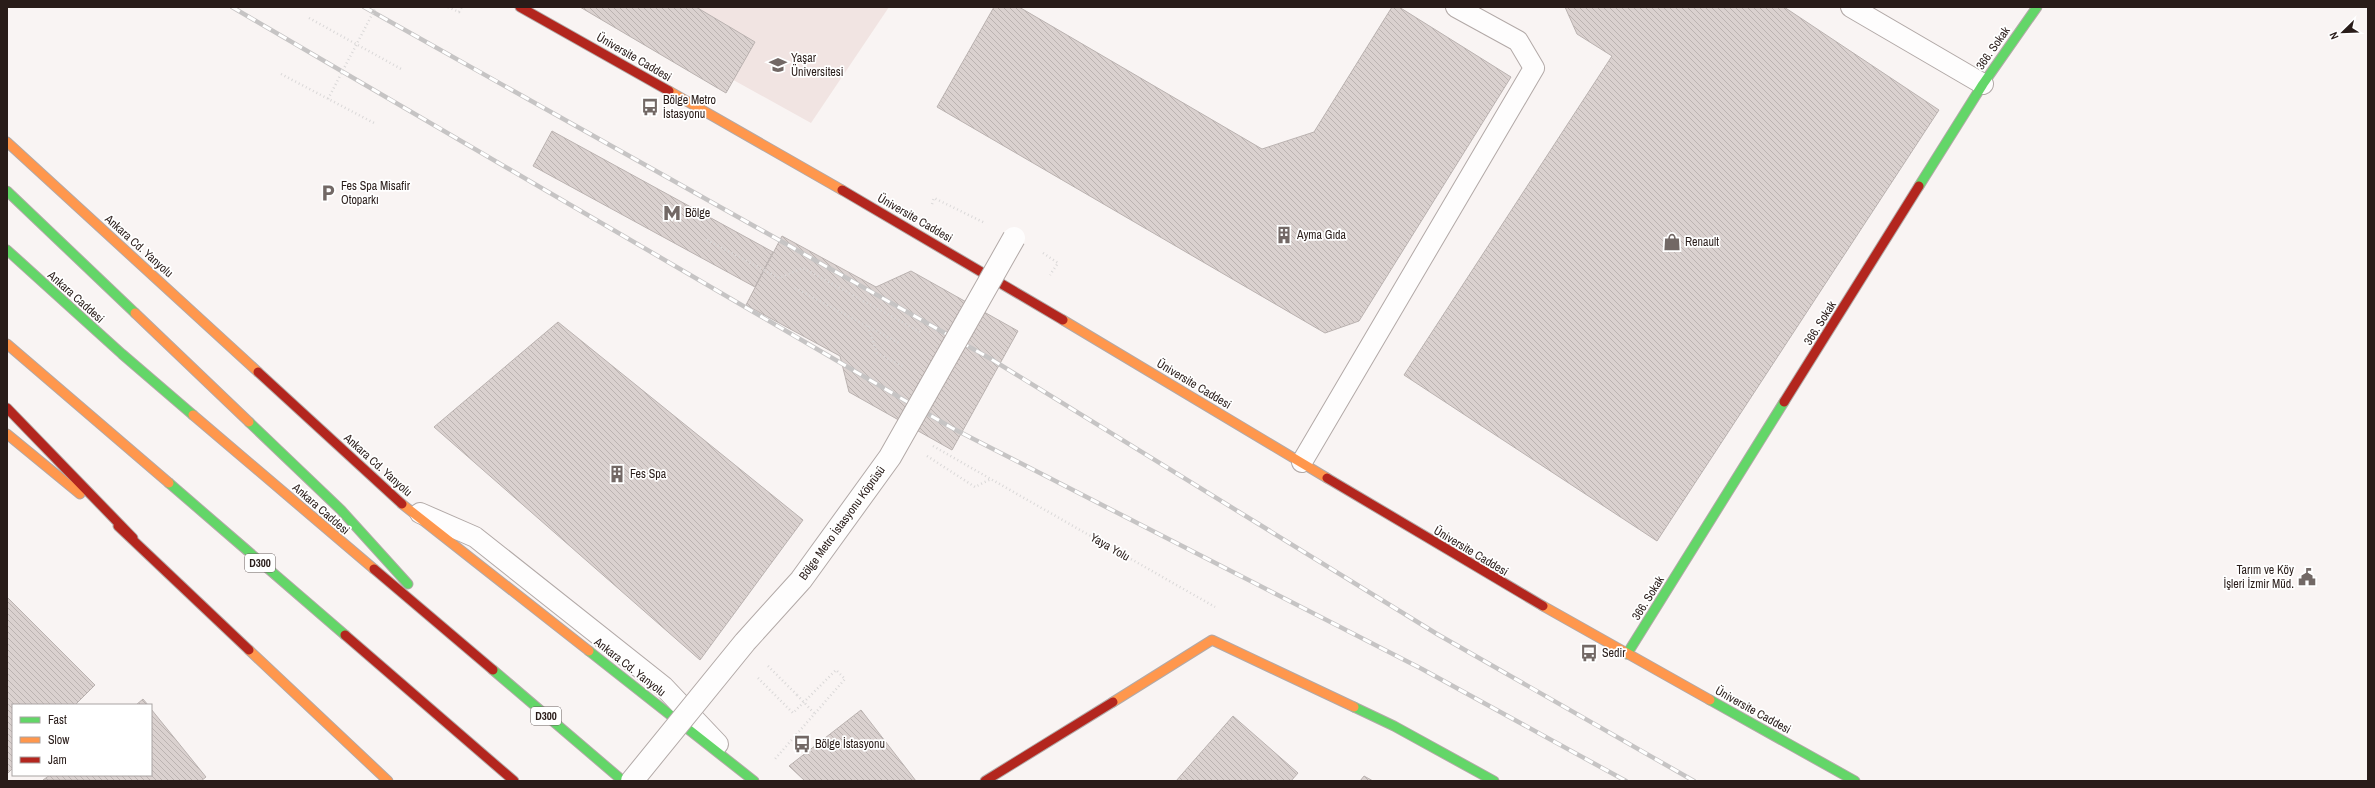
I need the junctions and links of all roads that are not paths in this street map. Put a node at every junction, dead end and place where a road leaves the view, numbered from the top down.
1 (520, 7) edge
2 (1456, 7) edge
3 (1851, 7) edge
4 (2037, 7) edge
5 (1983, 84) junction
6 (7, 142) edge
7 (7, 191) edge
8 (1014, 238) dead end
9 (7, 250) edge
10 (7, 344) edge
11 (7, 408) edge
12 (7, 434) edge
13 (1302, 462) junction
14 (406, 507) joint
15 (133, 538) junction
16 (469, 651) junction
17 (1627, 654) junction
18 (750, 777) edge
19 (388, 781) edge
20 (514, 781) edge
21 (623, 781) edge
22 (632, 781) edge
23 (985, 781) edge
24 (1494, 781) edge
25 (1855, 781) edge

1 - 13 main road, Üniversite Caddesi
2 - 13 lane
3 - 5 lane
4 - 5 main road, 366. Sokak
5 - 17 main road, 366. Sokak
6 - 14 main road, Ankara Cd. Yanyolu
7 - 16 main road
8 - 22 street, Bölge Metro İstasyonu Köprüsü, bridge
9 - 16 main road, Ankara Caddesi / D300
10 - 20 main road, D300
11 - 15 main road
12 - 15 main road
13 - 17 main road, Üniversite Caddesi
14 - 18 lane
15 - 19 main road
16 - 21 main road, Ankara Caddesi / D300
17 - 25 main road, Üniversite Caddesi
23 - 24 main road

